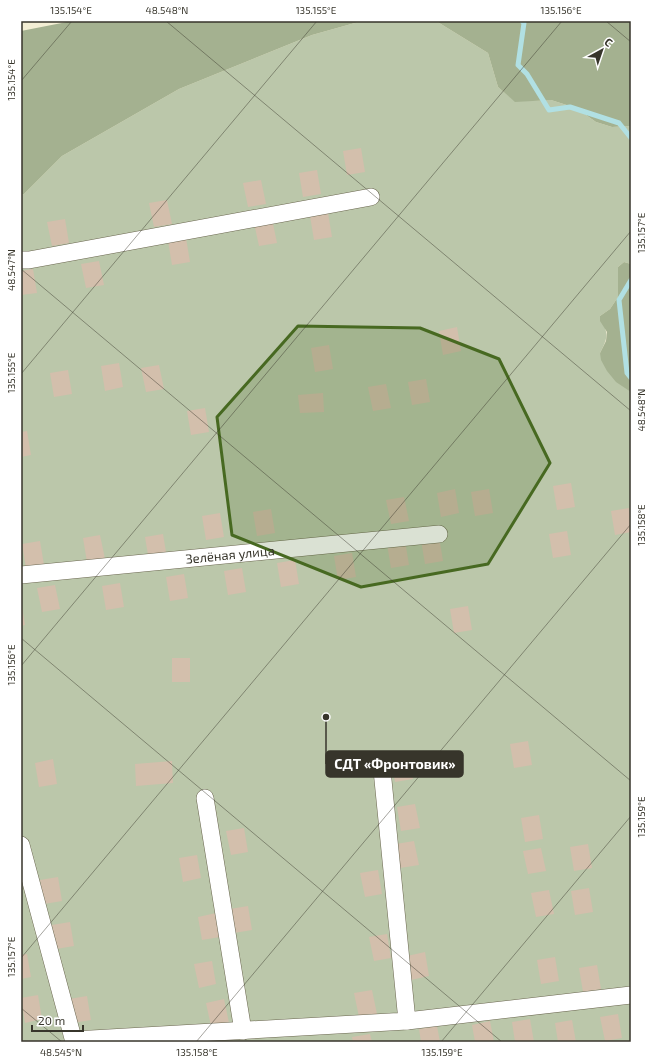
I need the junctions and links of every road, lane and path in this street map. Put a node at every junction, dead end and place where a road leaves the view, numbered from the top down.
1 (371, 197) dead end
2 (21, 260) edge
3 (439, 534) dead end
4 (21, 575) edge
5 (381, 760) dead end
6 (205, 798) dead end
7 (21, 845) edge
8 (631, 995) edge
9 (407, 1021) junction
10 (243, 1031) junction
11 (74, 1041) edge

1 - 2 lane
3 - 4 lane, Зелёная улица
5 - 9 lane
6 - 10 lane
7 - 11 lane
8 - 9 lane
9 - 10 lane
10 - 11 lane

